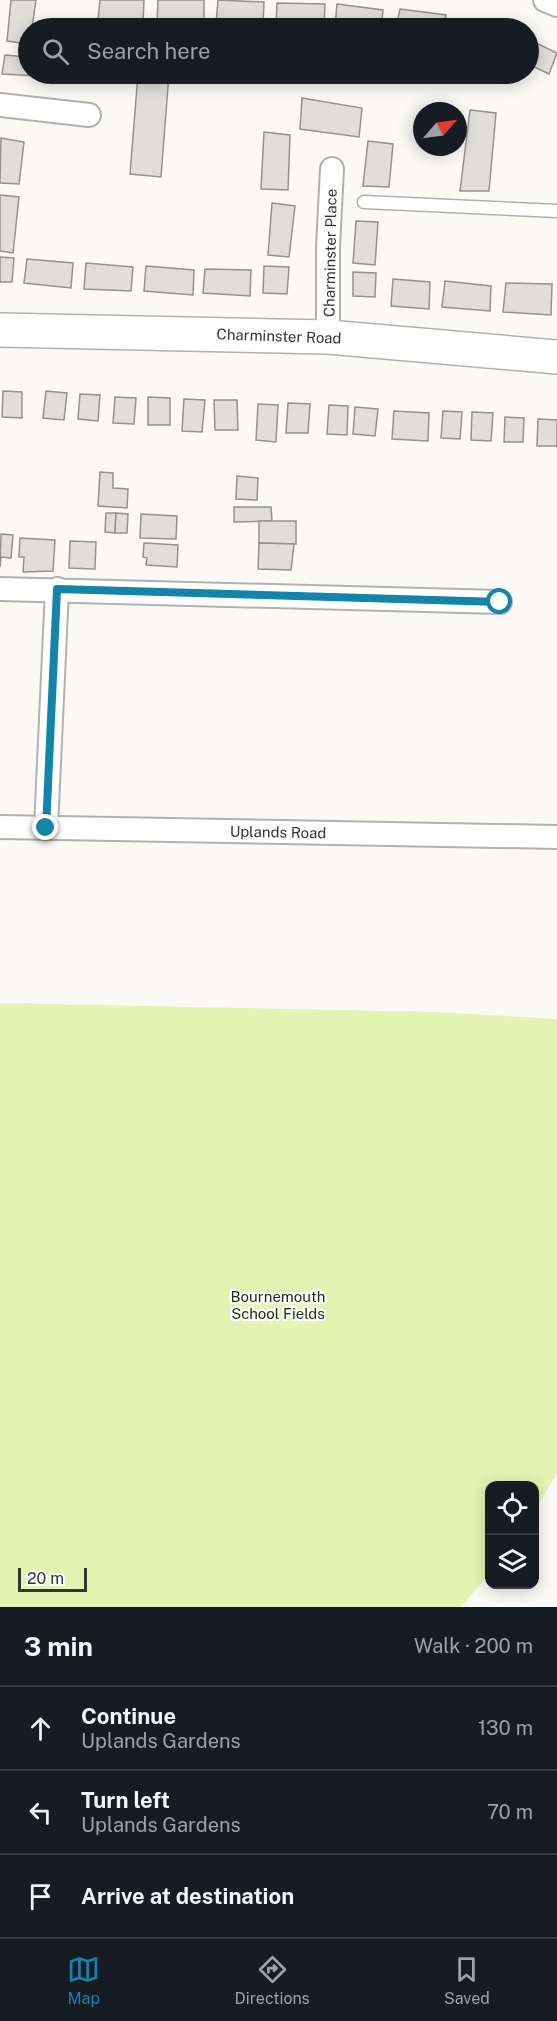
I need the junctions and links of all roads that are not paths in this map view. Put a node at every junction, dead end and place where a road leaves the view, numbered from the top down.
1 (545, 0) edge
2 (557, 5) edge
3 (0, 105) edge
4 (89, 115) dead end
5 (332, 169) dead end
6 (364, 202) dead end
7 (557, 211) edge
8 (0, 330) edge
9 (328, 337) junction
10 (557, 357) edge
11 (0, 589) edge
12 (57, 589) junction
13 (500, 602) dead end
14 (0, 827) edge
15 (46, 828) junction
16 (557, 837) edge

1 - 2 street
3 - 4 street
5 - 9 street, Charminster Place
6 - 7 lane
8 - 9 main road, Charminster Road
9 - 10 main road, Charminster Road
11 - 12 street
12 - 13 street
12 - 15 street
14 - 15 street, Uplands Road
15 - 16 street, Uplands Road

